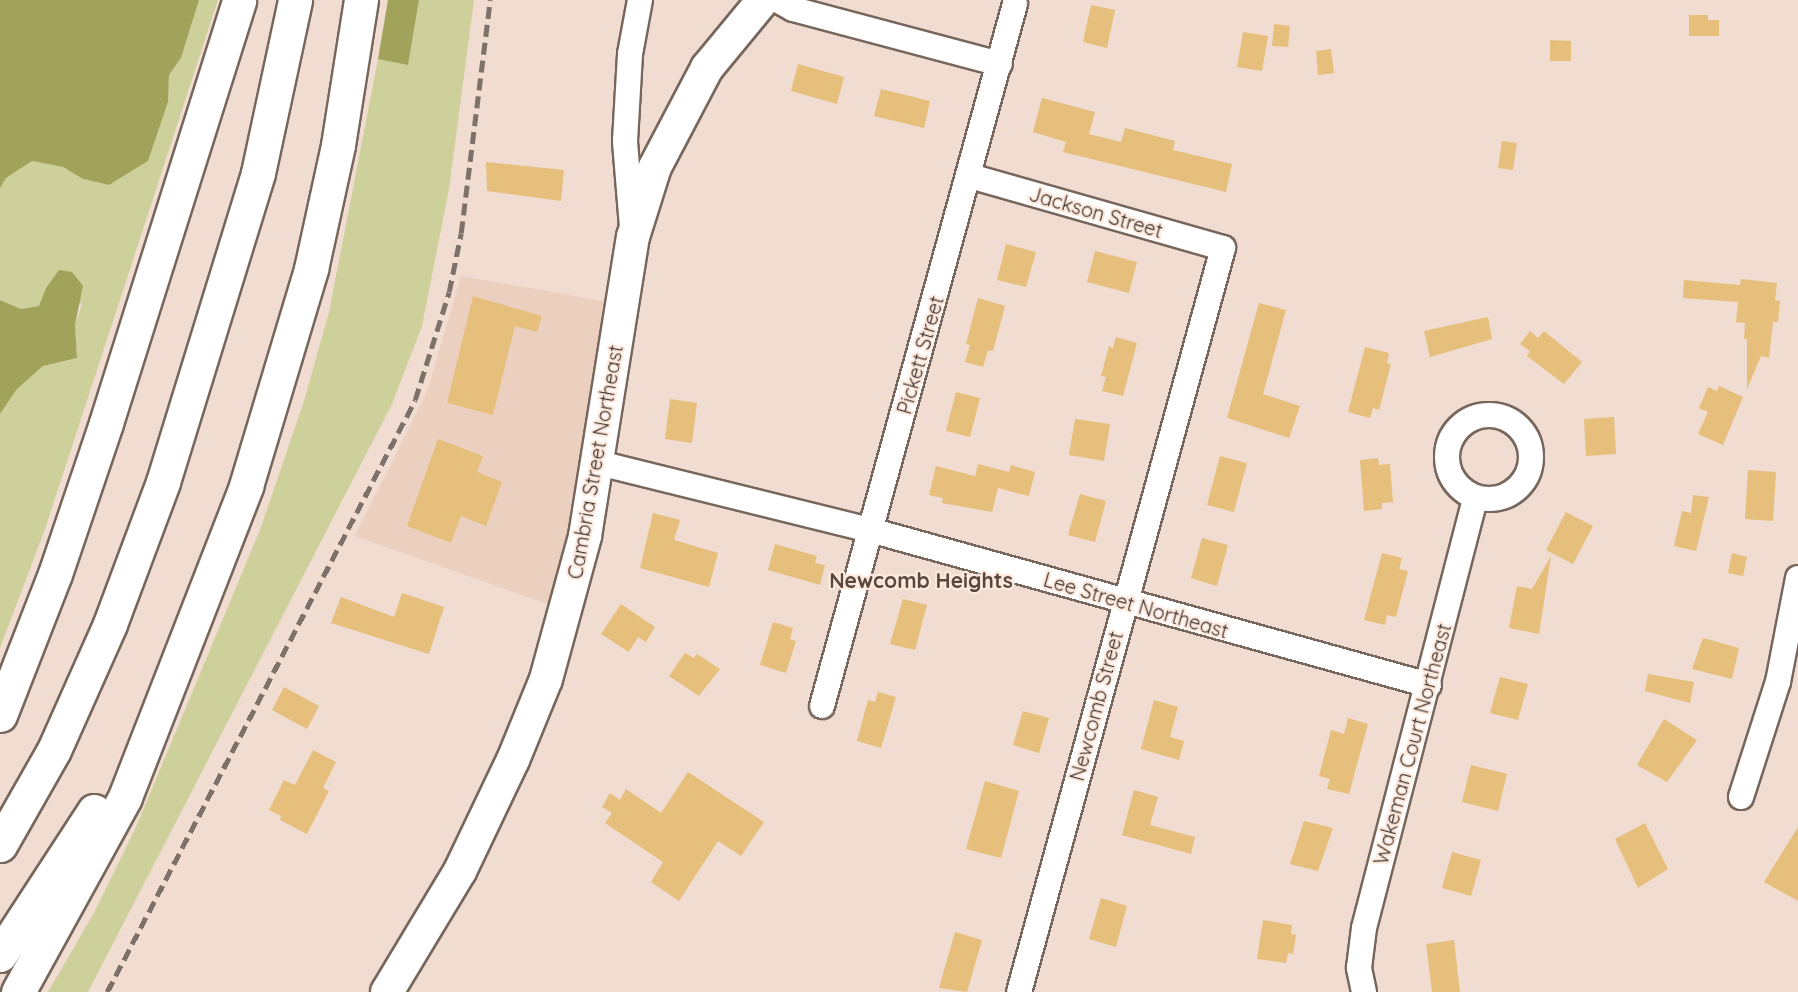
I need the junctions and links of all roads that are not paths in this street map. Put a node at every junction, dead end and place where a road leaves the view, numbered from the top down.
1 (239, 0) edge
2 (294, 0) edge
3 (361, 0) edge
4 (640, 0) edge
5 (763, 0) edge
6 (777, 0) edge
7 (1015, 3) dead end
8 (1000, 64) junction
9 (970, 176) junction
10 (633, 237) junction
11 (1223, 248) joint
12 (599, 463) junction
13 (1475, 498) dead end
14 (870, 530) junction
15 (1798, 578) edge
16 (1124, 603) junction
17 (192, 623) junction
18 (1429, 685) junction
19 (822, 705) dead end
20 (0, 715) edge
21 (1741, 797) dead end
22 (0, 845) edge
23 (49, 939) junction
24 (0, 955) edge
25 (392, 990) edge
26 (18, 992) edge
27 (24, 992) edge
28 (1019, 992) edge
29 (1364, 992) edge

1 - 20 highway
2 - 22 highway
3 - 17 highway
4 - 10 street
5 - 10 main road, Cambria Street Northeast
6 - 8 street
7 - 8 street, Pickett Street
8 - 9 street, Pickett Street
9 - 11 street, Jackson Street
9 - 14 street, Pickett Street
10 - 12 main road, Cambria Street Northeast
11 - 16 street, Newcomb Street
12 - 14 street, Lee Street Northeast
12 - 25 main road, Cambria Street Northeast
13 - 18 street, Wakeman Court Northeast
14 - 16 street, Lee Street Northeast
14 - 19 street, Pickett Street
15 - 21 street
16 - 18 street, Lee Street Northeast
16 - 28 street, Newcomb Street
17 - 23 highway
17 - 24 highway
18 - 29 street, Wakeman Court Northeast
23 - 26 highway
23 - 27 highway

